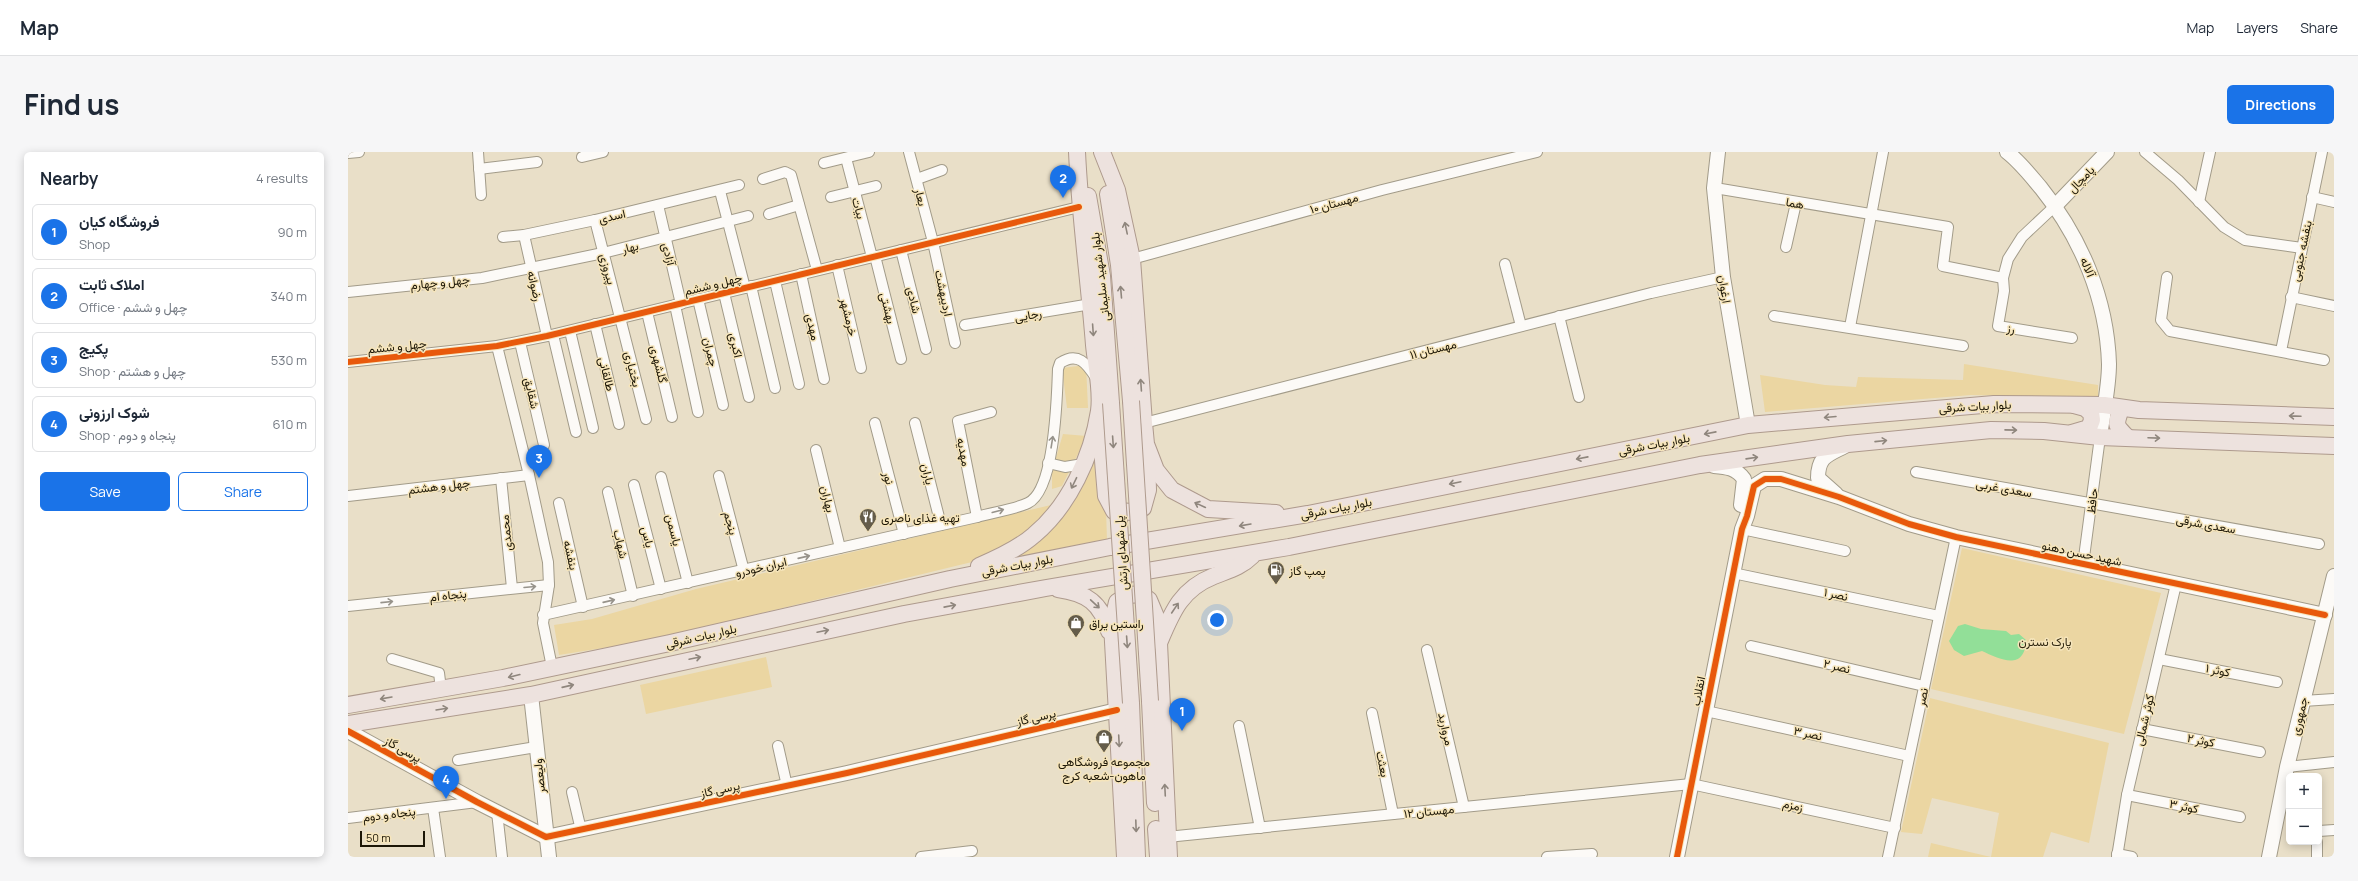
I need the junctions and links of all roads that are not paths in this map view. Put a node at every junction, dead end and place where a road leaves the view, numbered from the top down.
1 (359, 152) edge
2 (478, 152) edge
3 (603, 152) edge
4 (869, 152) edge
5 (909, 152) edge
6 (1077, 152) edge
7 (1101, 152) edge
8 (1537, 152) edge
9 (1718, 152) edge
10 (1883, 152) edge
11 (2007, 152) edge
12 (2107, 152) edge
13 (2145, 152) edge
14 (2210, 152) edge
15 (2322, 152) edge
16 (348, 153) edge
17 (582, 157) dead end
18 (846, 158) junction
19 (537, 162) dead end
20 (824, 163) dead end
21 (479, 169) junction
22 (942, 170) dead end
23 (763, 179) dead end
24 (917, 179) junction
25 (739, 185) dead end
26 (876, 186) dead end
27 (720, 190) junction
28 (1720, 190) dead end
29 (854, 191) junction
30 (481, 195) dead end
31 (2312, 197) junction
32 (831, 198) dead end
33 (2199, 202) junction
34 (2334, 202) edge
35 (1796, 203) junction
36 (658, 205) junction
37 (799, 205) junction
38 (2055, 206) junction
39 (1079, 207) junction
40 (769, 214) dead end
41 (1870, 215) junction
42 (748, 216) dead end
43 (595, 220) junction
44 (728, 221) junction
45 (524, 235) junction
46 (503, 237) dead end
47 (665, 238) junction
48 (933, 242) junction
49 (1786, 247) dead end
50 (2302, 248) junction
51 (901, 250) junction
52 (603, 253) junction
53 (873, 257) junction
54 (1132, 259) junction
55 (1505, 264) dead end
56 (837, 265) junction
57 (530, 268) junction
58 (817, 270) junction
59 (801, 274) junction
60 (1723, 277) junction
61 (2167, 277) dead end
62 (2003, 278) junction
63 (775, 280) junction
64 (748, 287) junction
65 (348, 292) edge
66 (724, 293) junction
67 (2291, 297) junction
68 (698, 299) junction
69 (678, 304) junction
70 (1091, 304) junction
71 (2334, 306) edge
72 (646, 312) junction
73 (1559, 316) junction
74 (1774, 316) dead end
75 (621, 318) junction
76 (595, 324) junction
77 (965, 325) dead end
78 (1521, 326) junction
79 (1850, 327) junction
80 (570, 331) junction
81 (550, 335) junction
82 (2072, 338) dead end
83 (520, 342) junction
84 (955, 343) dead end
85 (497, 346) junction
86 (1963, 346) dead end
87 (926, 349) dead end
88 (2281, 351) junction
89 (901, 360) dead end
90 (2324, 360) dead end
91 (348, 362) edge
92 (861, 368) dead end
93 (824, 379) dead end
94 (1097, 379) junction
95 (799, 384) dead end
96 (775, 388) dead end
97 (749, 397) dead end
98 (1579, 397) dead end
99 (1131, 401) joint
100 (2069, 404) junction
101 (723, 405) dead end
102 (2104, 405) junction
103 (1105, 407) junction
104 (2120, 408) junction
105 (698, 412) dead end
106 (991, 412) dead end
107 (672, 417) dead end
108 (2334, 417) edge
109 (646, 419) dead end
110 (875, 423) dead end
111 (915, 423) dead end
112 (1144, 423) junction
113 (619, 424) dead end
114 (1748, 426) junction
115 (593, 428) dead end
116 (576, 432) dead end
117 (2072, 433) junction
118 (2100, 436) junction
119 (2127, 437) junction
120 (1146, 444) junction
121 (1848, 444) junction
122 (544, 445) dead end
123 (2334, 446) edge
124 (816, 450) dead end
125 (1048, 463) junction
126 (1083, 464) junction
127 (1700, 465) junction
128 (1916, 472) dead end
129 (529, 475) junction
130 (719, 476) dead end
131 (661, 477) dead end
132 (501, 478) junction
133 (634, 485) dead end
134 (608, 492) dead end
135 (348, 496) edge
136 (1840, 497) junction
137 (559, 503) dead end
138 (2092, 504) junction
139 (1308, 514) junction
140 (977, 517) junction
141 (941, 525) junction
142 (1742, 529) junction
143 (904, 534) junction
144 (1956, 537) junction
145 (2319, 544) dead end
146 (840, 548) junction
147 (1845, 551) dead end
148 (1255, 554) junction
149 (2083, 565) junction
150 (744, 570) junction
151 (1733, 573) junction
152 (2334, 576) edge
153 (950, 578) junction
154 (688, 583) junction
155 (2176, 584) junction
156 (549, 585) junction
157 (512, 588) junction
158 (1046, 588) junction
159 (661, 589) junction
160 (633, 596) junction
161 (348, 606) edge
162 (583, 607) junction
163 (543, 615) junction
164 (2325, 615) junction
165 (1939, 616) junction
166 (670, 643) junction
167 (1159, 643) junction
168 (1114, 646) junction
169 (1751, 646) dead end
170 (645, 648) junction
171 (1428, 650) dead end
172 (392, 659) dead end
173 (2159, 659) junction
174 (675, 662) junction
175 (552, 667) junction
176 (651, 668) junction
177 (2277, 682) dead end
178 (1924, 686) junction
179 (442, 689) junction
180 (530, 695) junction
181 (2334, 699) edge
182 (2303, 701) junction
183 (348, 705) edge
184 (1124, 707) junction
185 (1706, 711) junction
186 (1372, 713) dead end
187 (348, 724) edge
188 (1239, 726) dead end
189 (2142, 729) junction
190 (348, 731) edge
191 (778, 746) dead end
192 (536, 747) junction
193 (2260, 752) dead end
194 (1910, 756) junction
195 (458, 760) dead end
196 (2334, 762) edge
197 (2287, 767) junction
198 (1691, 784) junction
199 (787, 786) junction
200 (572, 792) dead end
201 (2127, 795) junction
202 (477, 802) junction
203 (1464, 807) junction
204 (433, 808) junction
205 (498, 812) junction
206 (1393, 814) junction
207 (2240, 817) dead end
208 (348, 818) edge
209 (1260, 828) junction
210 (1895, 828) junction
211 (581, 830) junction
212 (2334, 830) edge
213 (2322, 831) edge
214 (546, 837) junction
215 (1168, 837) junction
216 (2317, 845) edge
217 (972, 851) dead end
218 (1592, 854) dead end
219 (944, 856) edge
220 (2117, 856) edge
221 (440, 857) edge
222 (502, 857) edge
223 (549, 857) edge
224 (922, 857) edge
225 (1125, 857) edge
226 (1137, 857) edge
227 (1158, 857) edge
228 (1169, 857) edge
229 (1547, 857) edge
230 (1677, 857) edge
231 (1888, 857) edge
232 (2132, 857) edge
233 (2269, 857) edge
234 (2317, 857) edge

1 - 16 street
2 - 21 street
3 - 17 street
4 - 18 street
5 - 24 street, بعار
6 - 39 main road
6 - 103 main road, بلوار شهید سلیمانی
54 -> 7 main road
99 -> 7 main road, بلوار شهید سلیمانی
8 - 54 street, مهستان ۱۰
9 - 60 street, ارغوان
10 - 41 street
11 - 38 street, آلاله
12 - 38 street, پامچال
13 - 33 street
14 - 33 street
15 - 31 street, بنفشه جنوبی
18 - 20 street
18 - 29 street, بیات
19 - 21 street
21 - 30 street
22 - 24 street
23 - 37 street
24 - 48 street, بعار
25 - 27 street, اسدی
26 - 29 street
27 - 36 street, اسدی
27 - 44 street
28 - 35 street, هما
29 - 32 street
29 - 53 street, بیات
31 - 34 street
31 - 50 street, بنفشه جنوبی
33 - 50 street
35 - 41 street, هما
35 - 49 street
36 - 43 street, اسدی
36 - 47 street, آزادی
37 - 40 street
37 - 58 street
38 - 62 street, رز
38 - 102 street, آلاله
39 - 48 street, چهل و ششم
39 - 70 main road
41 - 62 street, هما
41 - 79 street
42 - 44 street, بهار
43 - 45 street, اسدی
43 - 52 street, پیروزی
44 - 47 street, بهار
44 - 64 street
45 - 46 street, اسدی
45 - 57 street, رضوانه
47 - 52 street, بهار
47 - 69 street, آزادی
48 - 51 street, چهل و ششم
48 - 84 street, اردیبهشت
50 - 67 street, بنفشه جنوبی
51 - 53 street, چهل و ششم
51 - 87 street, شادی
52 - 57 street, بهار
52 - 75 street, پیروزی
53 - 56 street, چهل و ششم
53 - 89 street, بهشتی
112 -> 54 main road
55 - 78 street
56 - 58 street, چهل و ششم
56 - 92 street, خرمشهر
57 - 65 street, چهل و چهارم
57 - 81 street, رضوانه
58 - 59 street, چهل و ششم
59 - 63 street, چهل و ششم
59 - 93 street, مهدی
60 - 73 street, مهستان ۱۱
60 - 114 street, ارغوان
61 - 88 street
62 - 82 street, رز
63 - 64 street, چهل و ششم
63 - 95 street
64 - 66 street, چهل و ششم
64 - 96 street
66 - 68 street, چهل و ششم
66 - 97 street, اکبری
67 - 71 street
67 - 88 street, بنفشه جنوبی
68 - 69 street, چهل و ششم
68 - 101 street, چمران
69 - 72 street, چهل و ششم
69 - 105 street
70 - 77 street, رجایی
70 -> 94 main road
72 - 75 street, چهل و ششم
72 - 107 street, گلشهری
73 - 78 street, مهستان ۱۱
73 - 98 street
74 - 79 street
75 - 76 street, چهل و ششم
75 - 109 street, بختیاری
76 - 80 street, چهل و ششم
76 - 113 street, طالقانی
78 - 112 street, مهستان ۱۱
79 - 86 street
80 - 81 street, چهل و ششم
80 - 115 street
81 - 83 street, چهل و ششم
81 - 116 street, رضوانه
83 - 85 street, چهل و ششم
83 - 122 street, شقایق
85 - 91 street, چهل و ششم
85 - 129 street
88 - 90 street
94 - 103 main road
125 -> 94 street
99 - 227 main road, پل شهدای ارتش, bridge
100 - 102 main road, بلوار بیات شرقی
100 -> 114 main road, بلوار بیات شرقی
100 - 117 main road
102 - 104 main road, بلوار بیات شرقی
102 - 118 street, آلاله
103 - 120 main road
103 - 126 main road
103 -> 184 main road, پل شهدای ارتش, bridge
108 -> 104 main road, بلوار بیات شرقی
104 - 119 main road
106 - 140 street, مهدیه
110 - 143 street, نور
111 - 141 street, یاران
112 - 120 main road
114 -> 139 main road, بلوار بیات شرقی
117 - 118 main road, بلوار بیات شرقی
121 -> 117 main road, بلوار بیات شرقی
118 - 119 main road, بلوار بیات شرقی
118 - 138 street, حافظ
119 -> 123 main road, بلوار بیات شرقی
139 -> 120 main road
127 -> 121 main road, بلوار بیات شرقی
121 - 136 street
124 - 146 street, بهاران
125 - 126 street
140 -> 125 street, ایران خودرو
126 -> 153 main road
127 - 142 street, انقلاب
127 - 148 main road, بلوار بیات شرقی
128 - 138 street, سعدی غربی
129 - 132 street, چهل و هشتم
129 - 156 street
130 - 150 street, پنجم
131 - 154 street, یاسمن
132 - 135 street, چهل و هشتم
132 - 157 street, محمدی
133 - 159 street, یاس
134 - 160 street, شهاب
136 - 142 street, شهید حسن دهنو
136 - 144 street, شهید حسن دهنو
137 - 162 street, بنفشه
138 - 145 street, سعدی شرقی
138 - 149 street, حافظ
139 -> 153 main road, بلوار بیات شرقی
140 - 141 street, ایران خودرو
141 - 143 street, ایران خودرو
142 - 147 street
142 - 151 street, انقلاب
143 - 146 street, ایران خودرو
144 - 149 street, شهید حسن دهنو
144 - 165 street, نصر
150 -> 146 street, ایران خودرو
148 - 158 main road, بلوار بیات شرقی
167 -> 148 main road
149 - 155 street, شهید حسن دهنو
150 - 154 street, ایران خودرو
151 - 165 street, نصر ۱
151 - 185 street, انقلاب
152 - 164 street, جمهوری
153 - 166 main road, بلوار بیات شرقی
154 - 159 street, ایران خودرو
155 - 164 street, شهید حسن دهنو
155 - 173 street, کوثر شمالی
157 -> 156 street, پنجاه ام
156 - 163 street
161 -> 157 street, پنجاه ام
158 -> 168 main road
174 -> 158 main road, بلوار بیات شرقی
159 - 160 street, ایران خودرو
162 -> 160 street, ایران خودرو
162 - 163 street, ایران خودرو
163 - 175 street
164 - 182 street, جمهوری
165 - 178 street, نصر
166 - 170 main road, بلوار بیات شرقی
166 - 174 main road
167 - 168 main road
215 -> 167 main road
168 - 184 main road
169 - 178 street, نصر ۲
170 - 175 main road, بلوار بیات شرقی
170 - 176 main road
171 - 203 street, مروارید
172 - 179 street
173 - 177 street, کوثر ۱
173 - 189 street, کوثر شمالی
174 - 176 main road, بلوار بیات شرقی
175 -> 179 main road, بلوار بیات شرقی
180 -> 176 main road, بلوار بیات شرقی
178 - 194 street, نصر
179 -> 183 main road, بلوار بیات شرقی
187 -> 180 main road, بلوار بیات شرقی
180 - 192 street, ولیعصر
181 - 182 street
182 - 197 street, جمهوری
184 - 199 street, پرسی گاز
184 -> 225 main road
184 -> 226 main road
185 - 194 street, نصر ۳
185 - 198 street, انقلاب
186 - 206 street, بعثت
188 - 209 street
189 - 193 street, کوثر ۲
189 - 201 street, کوثر شمالی
190 - 202 street, پرسی گاز
191 - 199 street
192 - 195 street
192 - 214 street, ولیعصر
194 - 210 street, نصر
196 - 197 street
197 - 233 street, جمهوری
198 - 203 street, مهستان ۱۲
198 - 210 street, زمزم
198 - 230 street, انقلاب
199 - 211 street, پرسی گاز
200 - 211 street
201 - 207 street, کوثر ۳
201 - 220 street, کوثر شمالی
202 - 204 street, پنجاه و دوم
202 - 205 street, پرسی گاز
203 - 206 street, مهستان ۱۲
204 - 208 street, پنجاه و دوم
204 - 221 street
205 - 214 street, پرسی گاز
205 - 222 street
206 - 209 street, مهستان ۱۲
209 - 215 street, مهستان ۱۲
210 - 231 street, نصر
211 - 214 street, پرسی گاز
212 - 213 street
214 - 223 street, ولیعصر
215 - 228 main road
216 - 234 street
217 - 219 street
218 - 229 street
219 - 224 street
220 - 232 street

